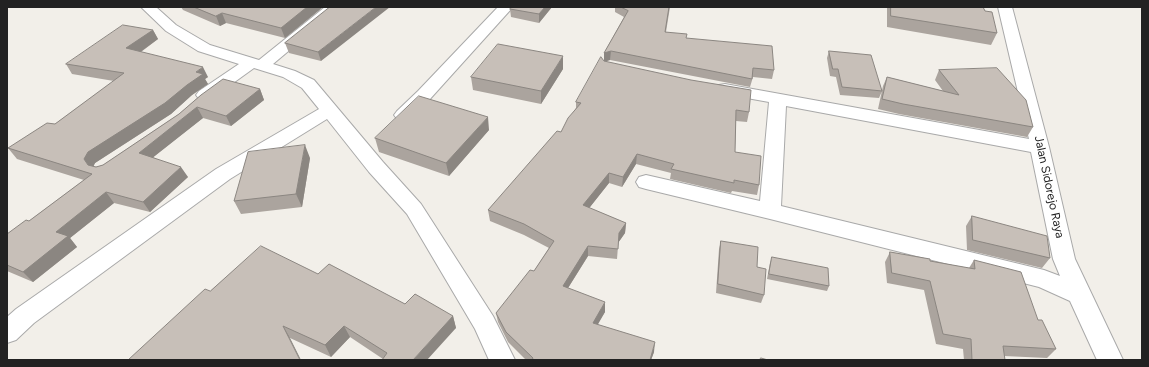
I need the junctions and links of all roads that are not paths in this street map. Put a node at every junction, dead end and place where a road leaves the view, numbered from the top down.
1 (148, 7) edge
2 (334, 7) edge
3 (506, 7) edge
4 (1005, 7) edge
5 (256, 65) junction
6 (712, 87) edge
7 (778, 98) junction
8 (194, 105) edge
9 (329, 110) junction
10 (391, 127) edge
11 (1040, 147) junction
12 (646, 182) dead end
13 (770, 211) junction
14 (1079, 294) junction
15 (7, 332) edge
16 (502, 360) edge
17 (1110, 360) edge

1 - 5 street
2 - 5 street
3 - 10 street
4 - 11 street, Jalan Sidorejo Raya
5 - 8 street
5 - 9 street
6 - 7 street
7 - 11 street
7 - 13 street
9 - 15 street
9 - 16 street
11 - 14 street, Jalan Sidorejo Raya
12 - 13 street
13 - 14 street
14 - 17 street, Jalan Sidorejo Raya

